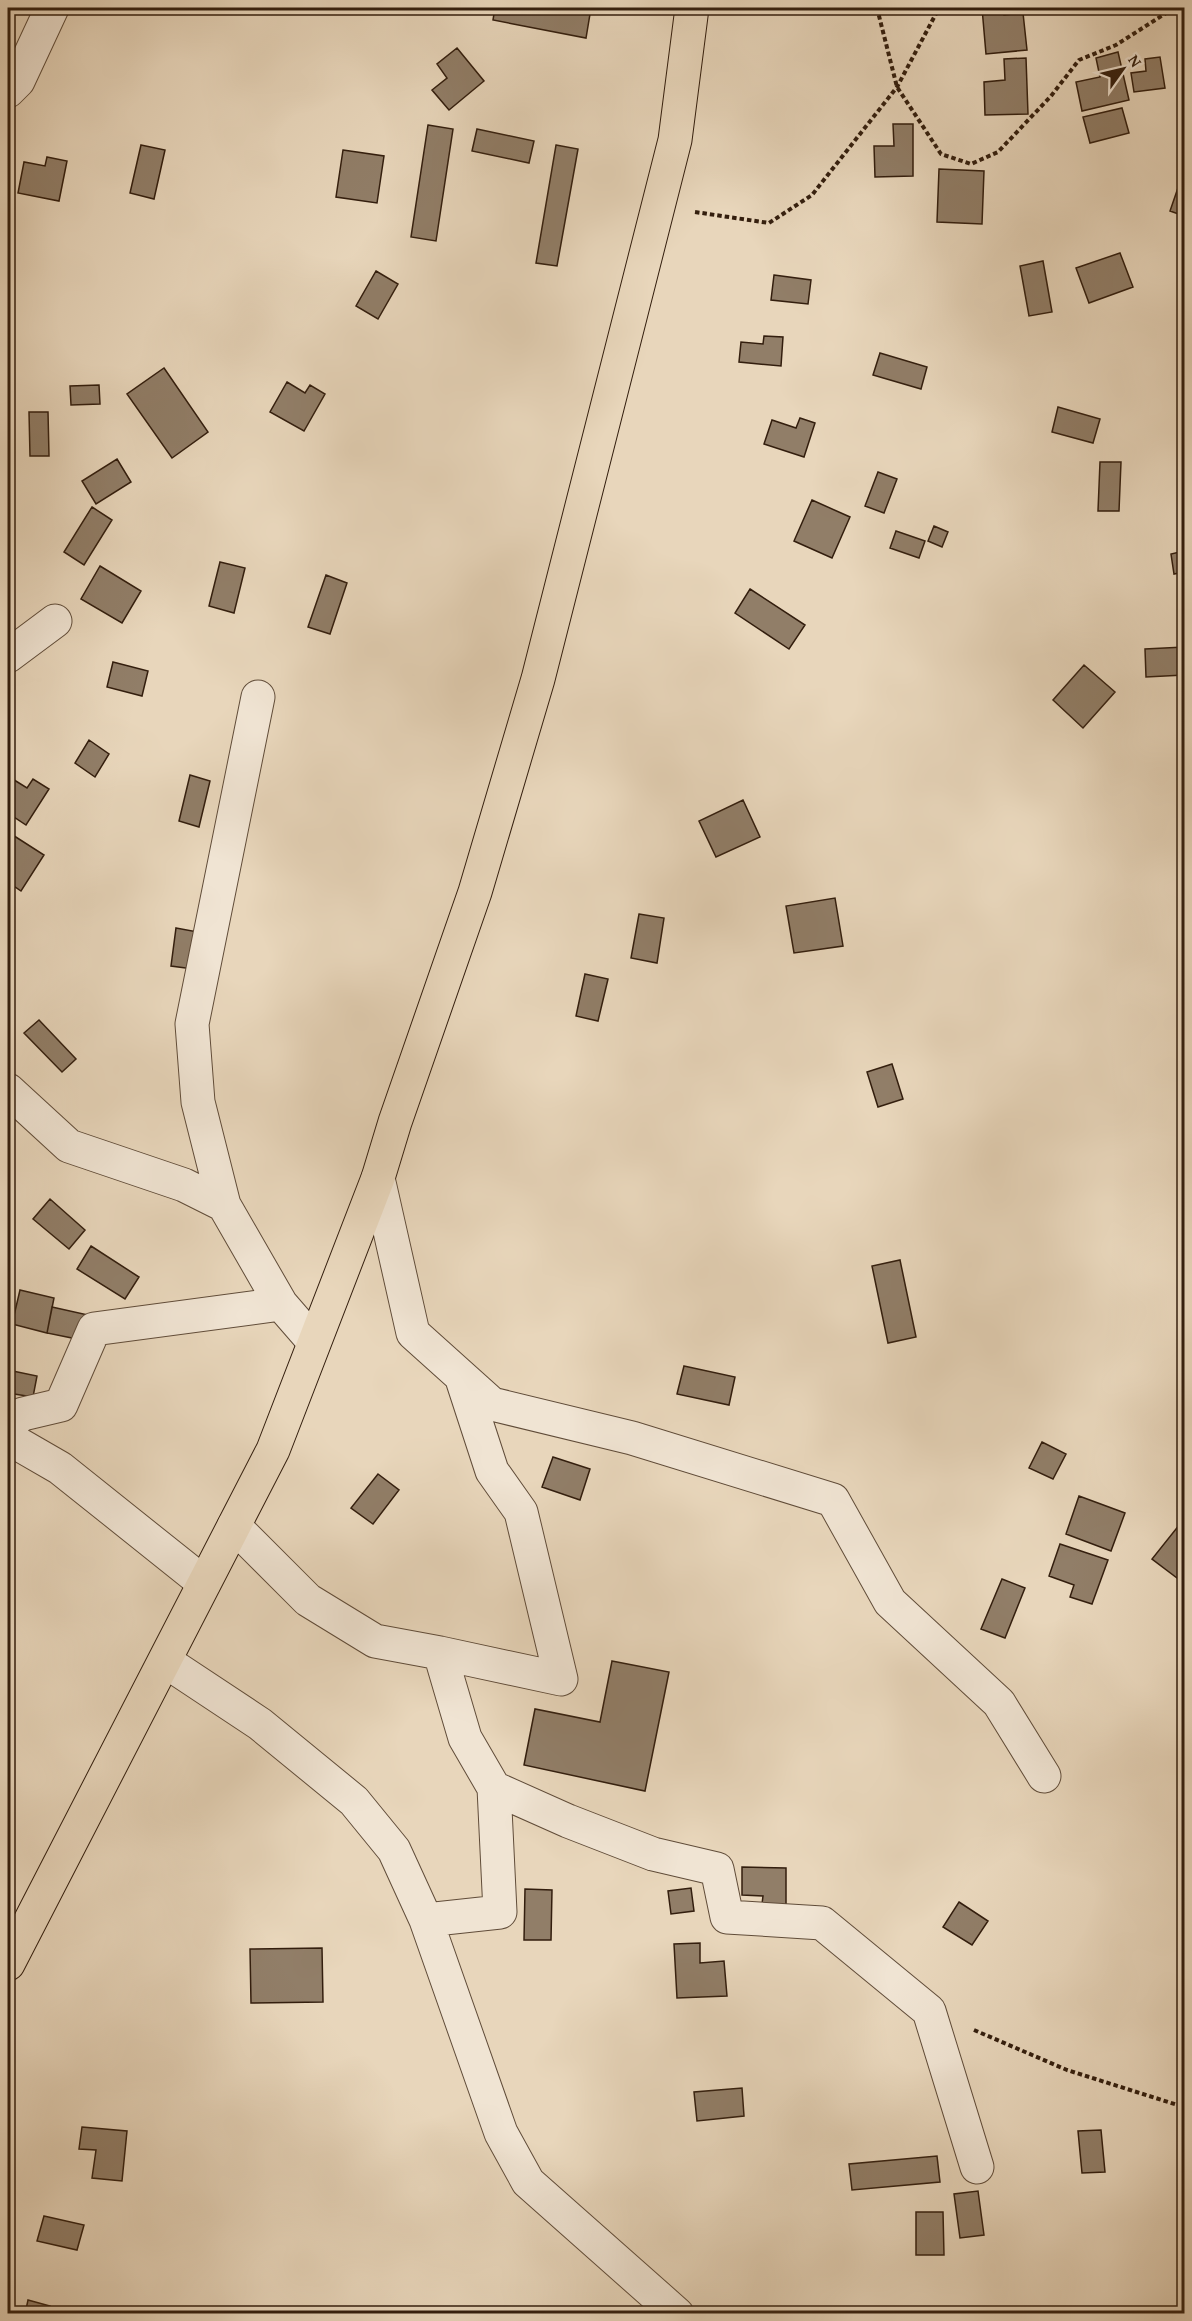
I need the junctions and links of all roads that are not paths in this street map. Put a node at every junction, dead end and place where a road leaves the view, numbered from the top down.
1 (52, 8) edge
2 (692, 8) edge
3 (8, 91) edge
4 (55, 621) dead end
5 (8, 656) edge
6 (258, 697) dead end
7 (8, 1090) edge
8 (378, 1178) junction
9 (224, 1205) junction
10 (281, 1304) junction
11 (314, 1342) junction
12 (462, 1376) junction
13 (8, 1423) edge
14 (8, 1438) edge
15 (234, 1526) junction
16 (204, 1583) junction
17 (440, 1653) junction
18 (165, 1661) junction
19 (1044, 1776) dead end
20 (494, 1788) junction
21 (426, 1920) junction
22 (10, 1955) edge
23 (977, 2167) dead end
24 (677, 2313) edge

1 - 3 lane
2 - 8 main road
4 - 5 lane
6 - 9 lane
7 - 9 lane
8 - 11 main road
8 - 12 lane
9 - 10 lane
10 - 11 lane
10 - 13 lane
11 - 15 main road
12 - 17 lane
12 - 19 lane
14 - 16 lane
15 - 16 main road
15 - 17 lane
16 - 18 main road
17 - 20 lane
18 - 21 lane
18 - 22 main road
20 - 21 lane
20 - 23 lane
21 - 24 lane

